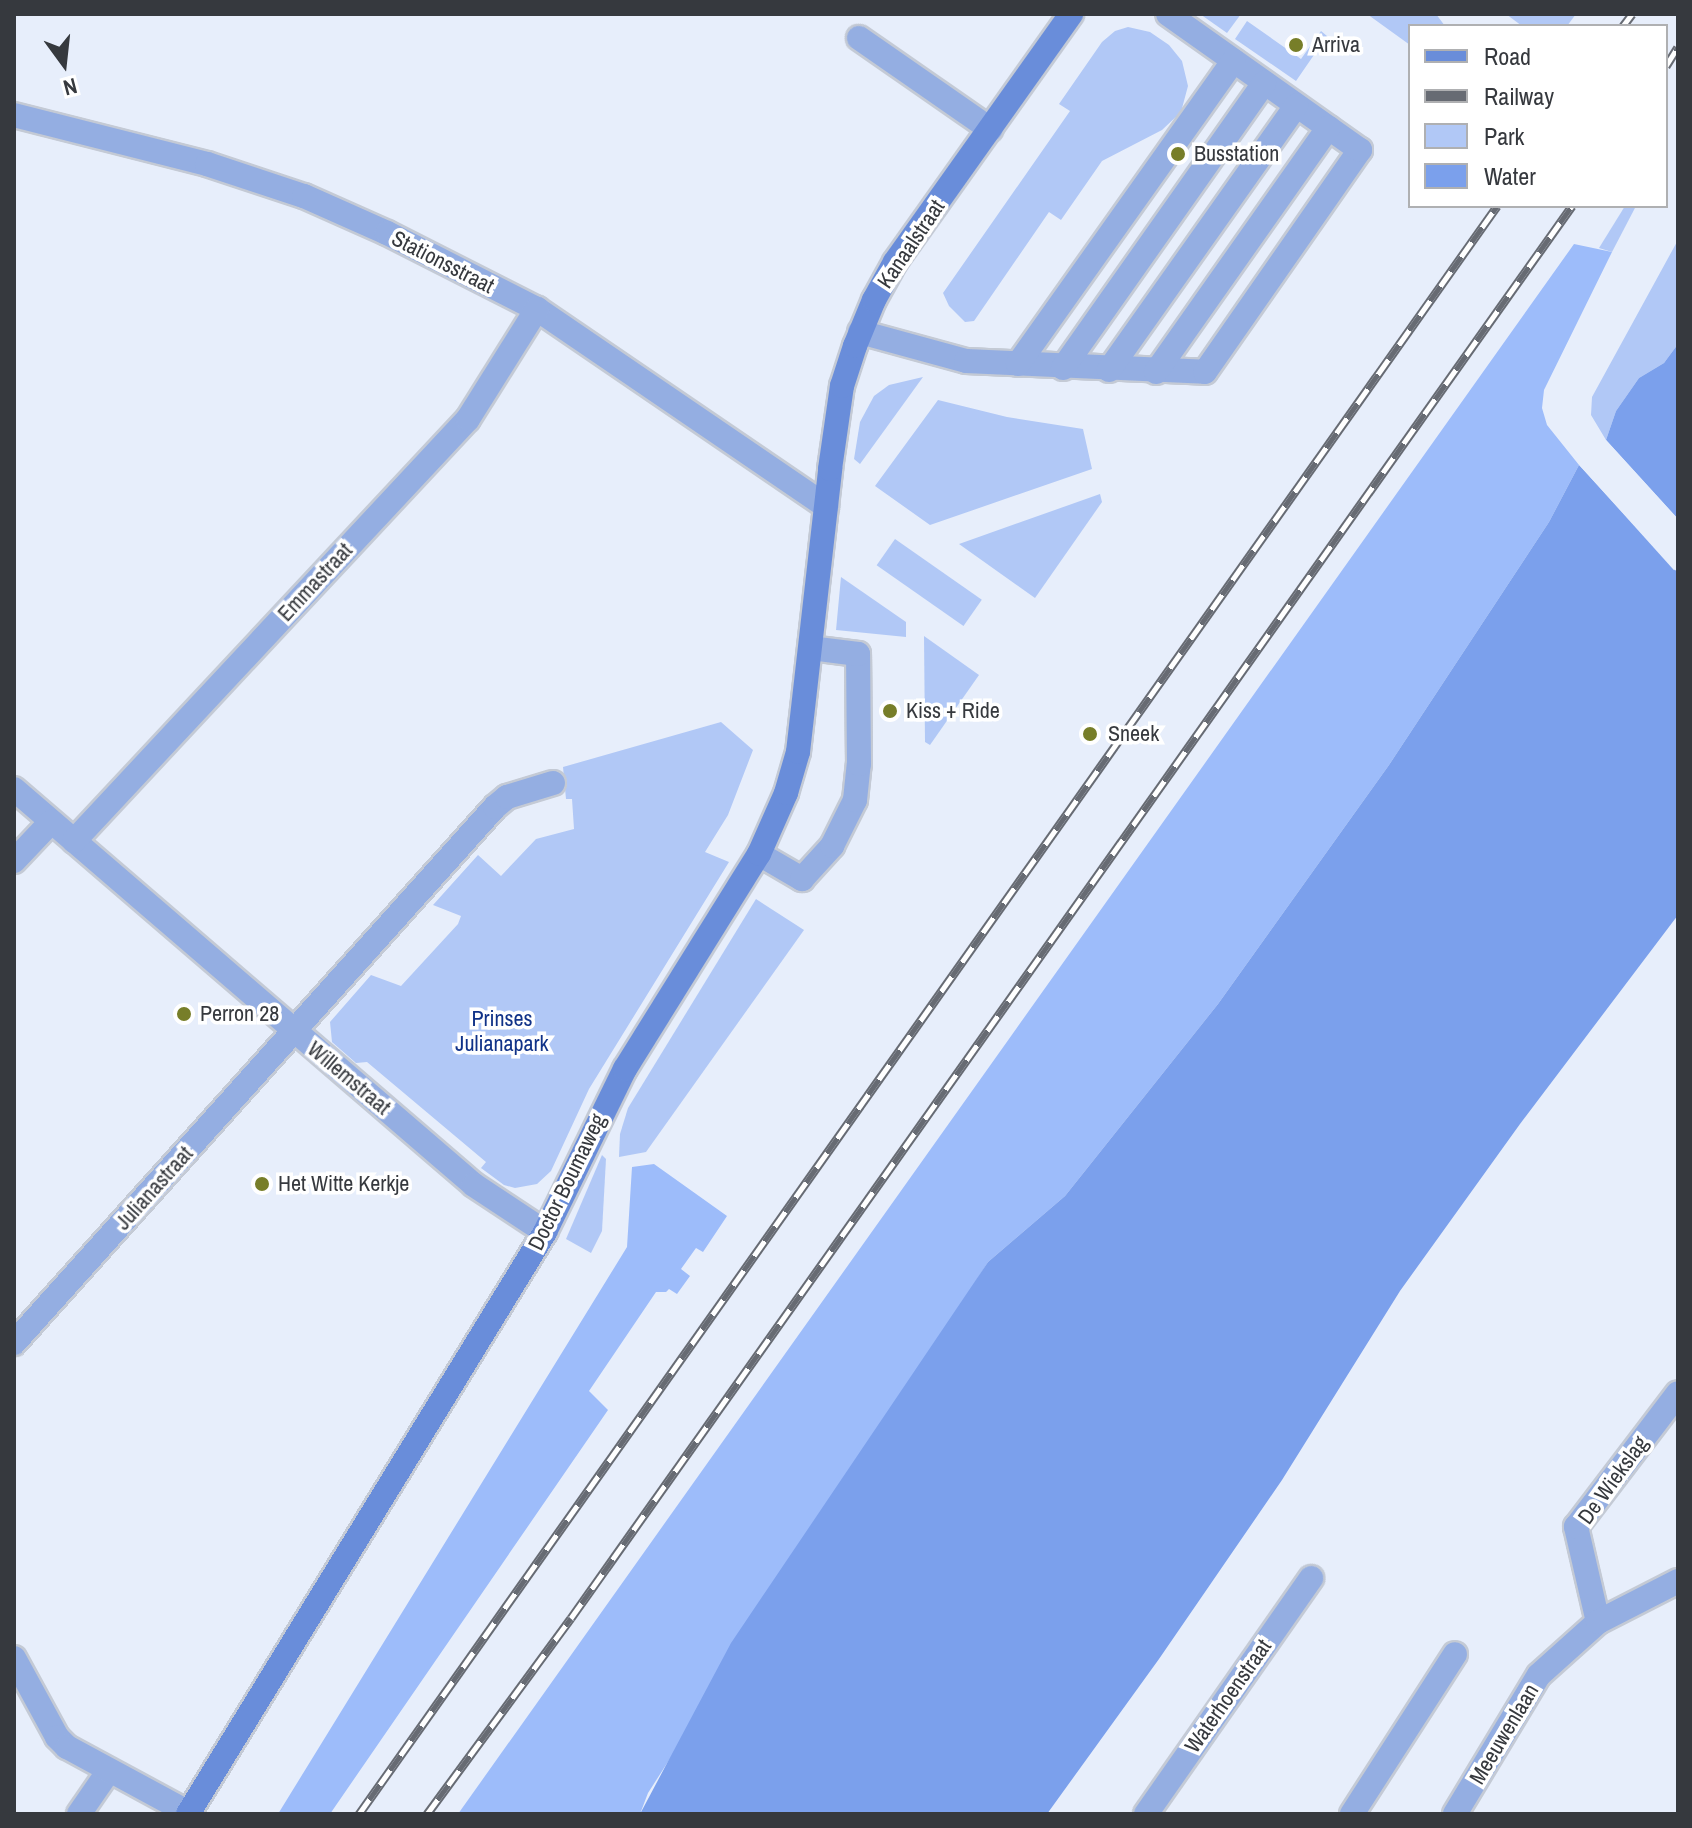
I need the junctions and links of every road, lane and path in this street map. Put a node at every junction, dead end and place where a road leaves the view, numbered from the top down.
1 (1071, 14) edge
2 (1168, 14) edge
3 (859, 38) dead end
4 (1233, 61) junction
5 (1264, 83) junction
6 (1296, 106) junction
7 (14, 115) edge
8 (1328, 128) junction
9 (990, 129) junction
10 (537, 309) junction
11 (860, 332) junction
12 (1018, 364) junction
13 (1063, 368) junction
14 (1109, 370) junction
15 (1156, 372) junction
16 (826, 506) junction
17 (811, 648) junction
18 (553, 783) dead end
19 (14, 789) edge
20 (51, 822) junction
21 (74, 841) junction
22 (759, 854) junction
23 (14, 861) edge
24 (294, 1031) junction
25 (545, 1232) junction
26 (14, 1343) edge
27 (1678, 1393) edge
28 (1311, 1578) dead end
29 (1678, 1581) edge
30 (1598, 1622) junction
31 (1455, 1654) dead end
32 (14, 1658) edge
33 (108, 1772) junction
34 (81, 1812) edge
35 (188, 1814) edge
36 (1146, 1814) edge
37 (1352, 1814) edge
38 (1455, 1814) edge

1 - 9 main road, Kanaalstraat
2 - 4 street
3 - 9 street
4 - 5 street
4 - 12 street
5 - 6 street
5 - 13 street
6 - 8 street
6 - 14 street
7 - 10 street, Stationsstraat
8 - 15 street
8 - 15 street
9 - 11 main road, Kanaalstraat
10 - 16 street, Stationsstraat
10 - 21 street, Emmastraat
11 - 12 street
11 - 16 main road, Kanaalstraat
12 - 13 street
13 - 14 street
14 - 15 street
16 - 17 main road, Doctor Boumaweg
17 - 22 main road, Doctor Boumaweg
17 - 22 street
18 - 24 street
19 - 20 street, Willemstraat
20 - 21 street, Willemstraat
20 - 23 street
21 - 24 street, Willemstraat
22 - 25 main road, Doctor Boumaweg
24 - 25 street, Willemstraat
24 - 26 street, Julianastraat
25 - 35 main road, Doctor Boumaweg
27 - 30 street, De Wiekslag
28 - 36 street, Waterhoenstraat
29 - 30 street, Meeuwenlaan
30 - 38 street, Meeuwenlaan
31 - 37 street
32 - 33 street
33 - 34 street
33 - 35 street

